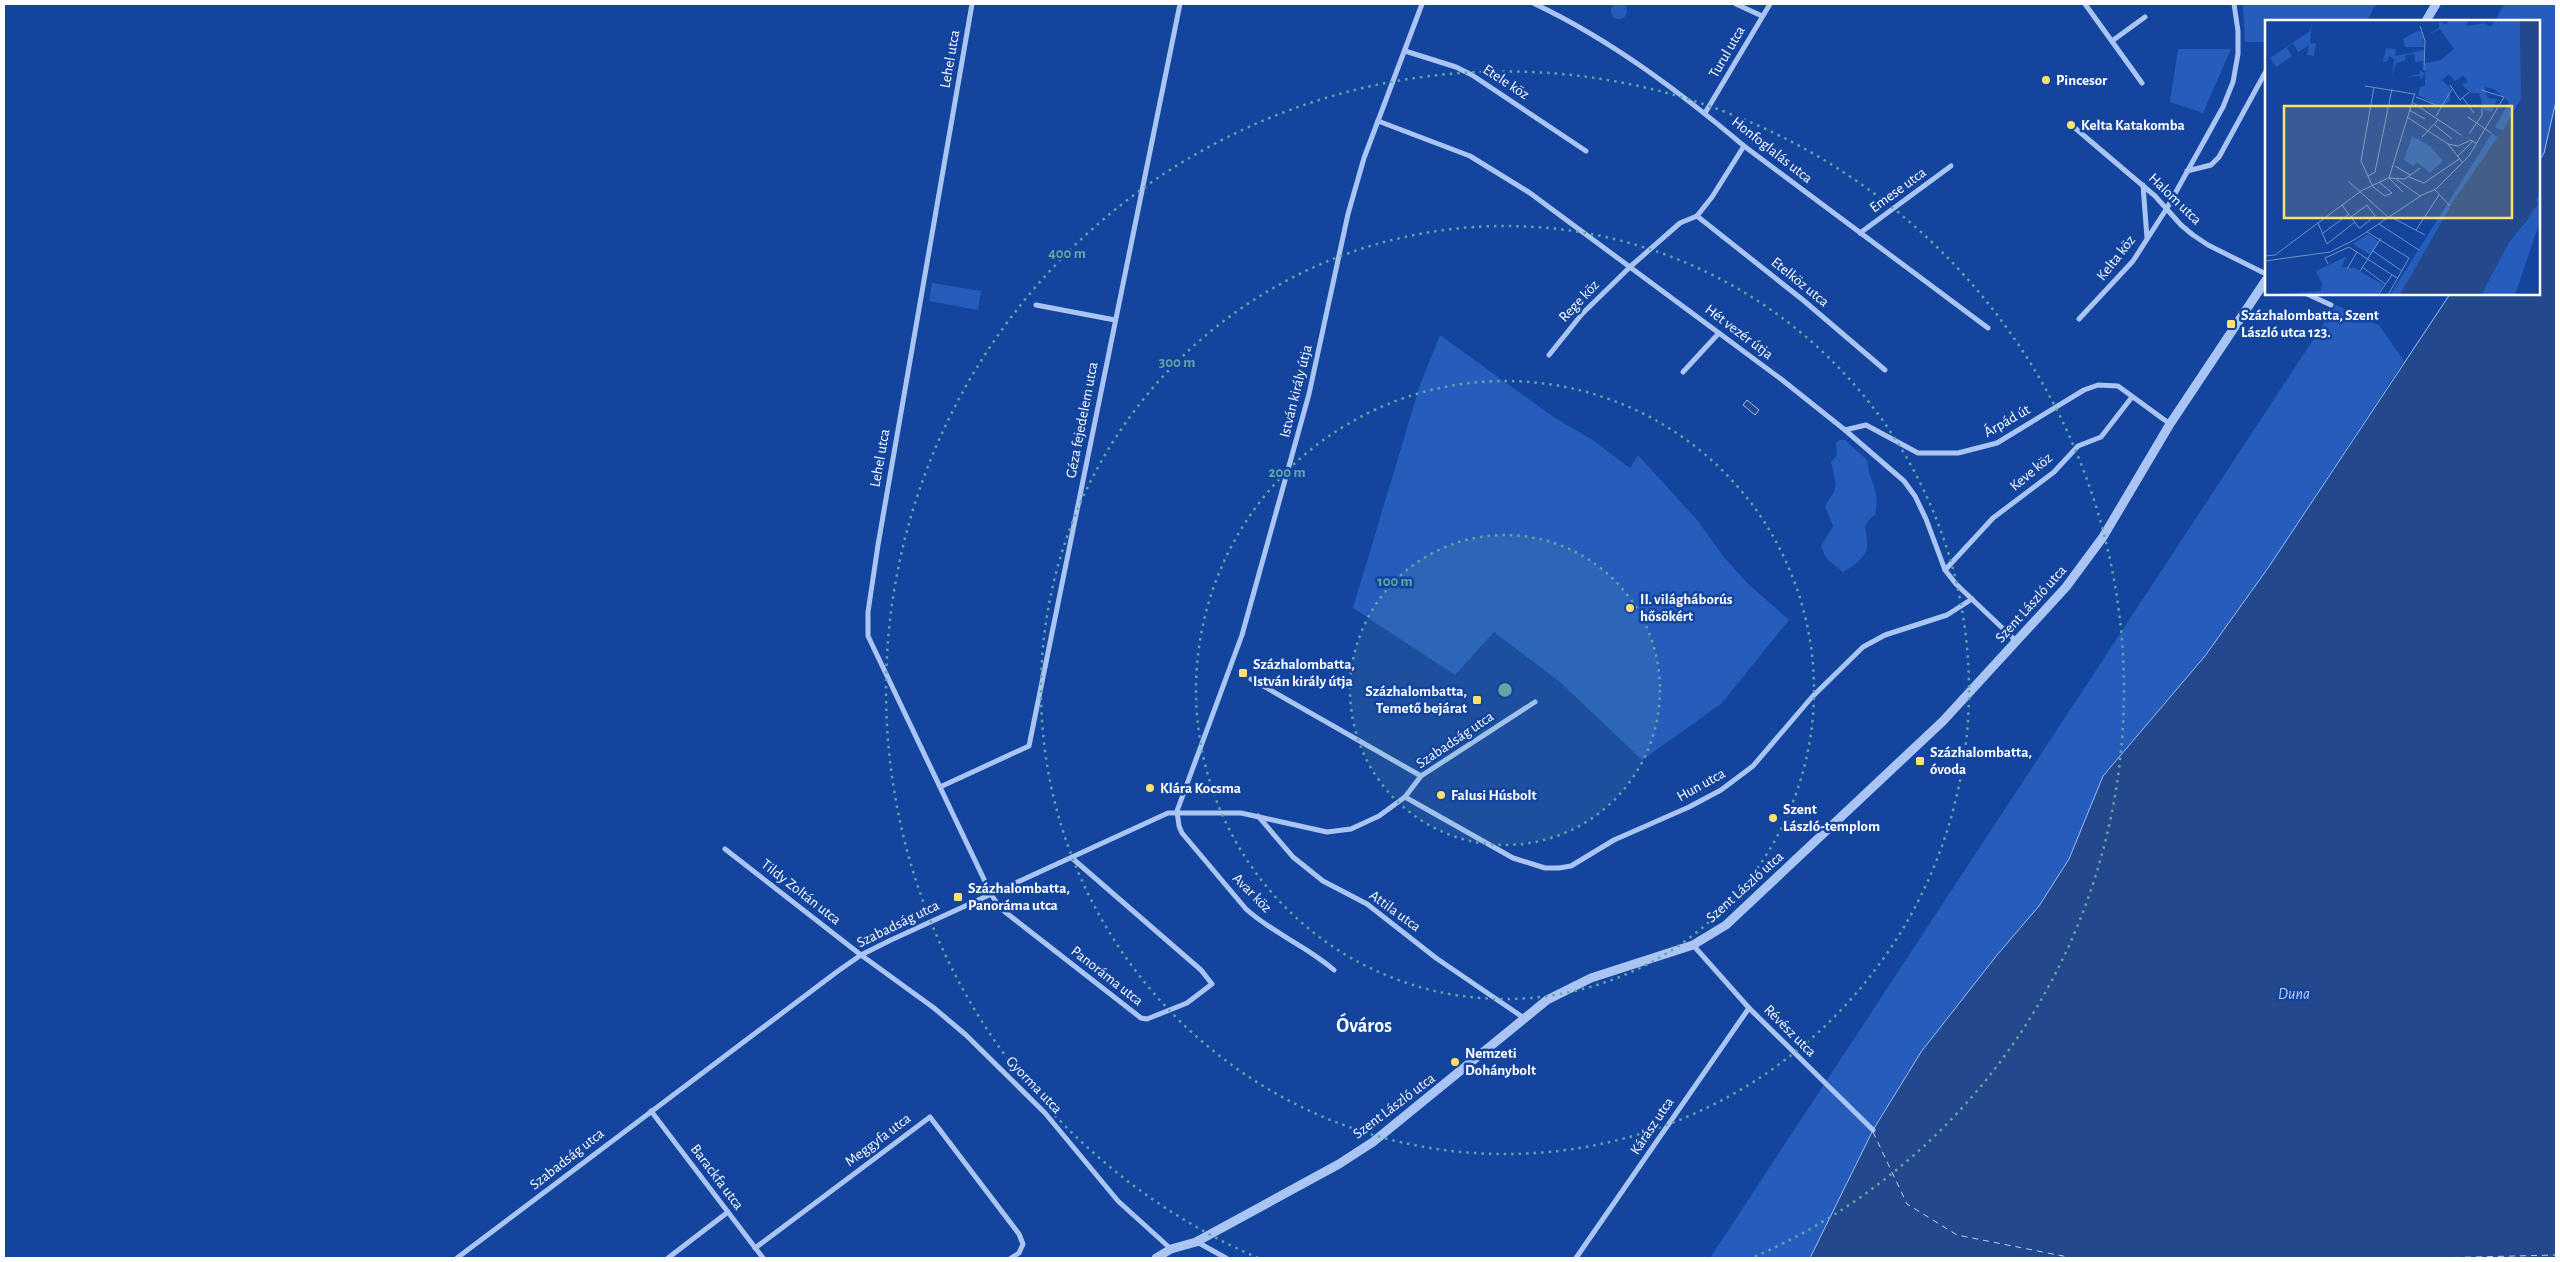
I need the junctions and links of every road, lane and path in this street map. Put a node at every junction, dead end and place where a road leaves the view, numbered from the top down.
1 (972, 4) edge
2 (1180, 4) edge
3 (1422, 4) edge
4 (1535, 4) edge
5 (1736, 4) edge
6 (1770, 4) edge
7 (2085, 4) edge
8 (2234, 4) edge
9 (2436, 4) edge
10 (1762, 16) junction
11 (2146, 17) dead end
12 (2427, 20) edge
13 (2112, 41) junction
14 (1404, 51) junction
15 (2265, 73) edge
16 (2142, 82) dead end
17 (1705, 113) junction
18 (1378, 120) junction
19 (2075, 128) dead end
20 (1744, 146) junction
21 (1586, 151) dead end
22 (1951, 166) dead end
23 (2188, 172) junction
24 (2143, 185) junction
25 (2167, 208) junction
26 (1697, 216) junction
27 (1860, 233) junction
28 (2147, 239) junction
29 (1630, 266) junction
30 (2265, 274) edge
31 (2265, 282) edge
32 (2309, 295) edge
33 (1036, 305) dead end
34 (2331, 305) dead end
35 (2079, 318) dead end
36 (1116, 320) junction
37 (1988, 328) dead end
38 (1719, 333) junction
39 (1549, 354) dead end
40 (1885, 370) dead end
41 (1683, 372) dead end
42 (2132, 397) junction
43 (2170, 424) junction
44 (1845, 430) junction
45 (1945, 570) junction
46 (1972, 600) junction
47 (2016, 641) junction
48 (1252, 679) dead end
49 (1535, 702) dead end
50 (1421, 776) junction
51 (940, 787) junction
52 (1405, 797) junction
53 (1177, 811) junction
54 (1258, 816) junction
55 (725, 849) dead end
56 (1072, 858) junction
57 (992, 894) junction
58 (1693, 945) junction
59 (861, 955) junction
60 (1334, 970) dead end
61 (1749, 1008) junction
62 (1524, 1018) junction
63 (651, 1111) junction
64 (1873, 1130) dead end
65 (728, 1212) junction
66 (1196, 1242) junction
67 (755, 1248) junction
68 (1172, 1249) junction
69 (458, 1258) edge
70 (668, 1258) edge
71 (763, 1258) edge
72 (1012, 1258) edge
73 (1156, 1258) edge
74 (1226, 1258) edge
75 (1576, 1258) edge

1 - 51 street, Lehel utca
2 - 36 street, Géza fejedelem utca
3 - 14 street, István király útja
4 - 17 street, Honfoglalás utca
5 - 10 street
6 - 10 street, Turul utca
7 - 13 street
8 - 23 street, Kelta köz
9 - 12 street
10 - 17 street, Turul utca
11 - 13 street
13 - 16 street
14 - 18 street, István király útja
14 - 21 street, Etele köz
15 - 23 street
17 - 20 street, Honfoglalás utca
18 - 29 street, Hét vezér útja
18 - 53 street, István király útja
19 - 24 street, Halom utca
20 - 26 street
20 - 27 street, Honfoglalás utca
22 - 27 street, Emese utca
23 - 25 street, Kelta köz
24 - 25 street, Halom utca
24 - 28 street
25 - 28 street, Kelta köz
25 - 30 street, Halom utca
26 - 29 street, Rege köz
26 - 40 street, Etelköz utca
27 - 37 street, Honfoglalás utca
28 - 35 street, Kelta köz
29 - 38 street, Hét vezér útja
29 - 39 street, Rege köz
31 - 43 street, Szent László utca
32 - 34 street
33 - 36 street
36 - 51 street, Géza fejedelem utca
38 - 41 street
38 - 44 street, Hét vezér útja
42 - 43 street, Árpád út
42 - 44 street, Árpád út
42 - 45 street, Keve köz
43 - 47 street, Szent László utca
44 - 45 street, Hét vezér útja
45 - 46 street, Hét vezér útja
46 - 47 street, Hét vezér útja
46 - 52 street, Hun utca
47 - 58 street, Szent László utca
48 - 50 street
49 - 50 street, Szabadság utca
50 - 52 street, Szabadság utca
51 - 57 street, Lehel utca
52 - 54 street, Szabadság utca
53 - 54 street, Szabadság utca
53 - 56 street, Szabadság utca
53 - 60 street, Avar köz
54 - 62 street, Attila utca
55 - 59 street, Tildy Zoltán utca
56 - 57 street, Szabadság utca
56 - 57 street, Panoráma utca
57 - 59 street, Szabadság utca
58 - 61 street, Révész utca
58 - 62 street, Szent László utca
59 - 63 street, Szabadság utca
59 - 68 street, Gyorma utca
61 - 64 street, Révész utca
61 - 75 street, Kárász utca
62 - 66 street, Szent László utca
63 - 65 street, Barackfa utca
63 - 69 street, Szabadság utca
65 - 67 street, Barackfa utca
65 - 70 street
66 - 68 street, Szent László utca
66 - 74 street
67 - 71 street, Barackfa utca
67 - 72 street, Meggyfa utca
68 - 73 street, Szent László utca

